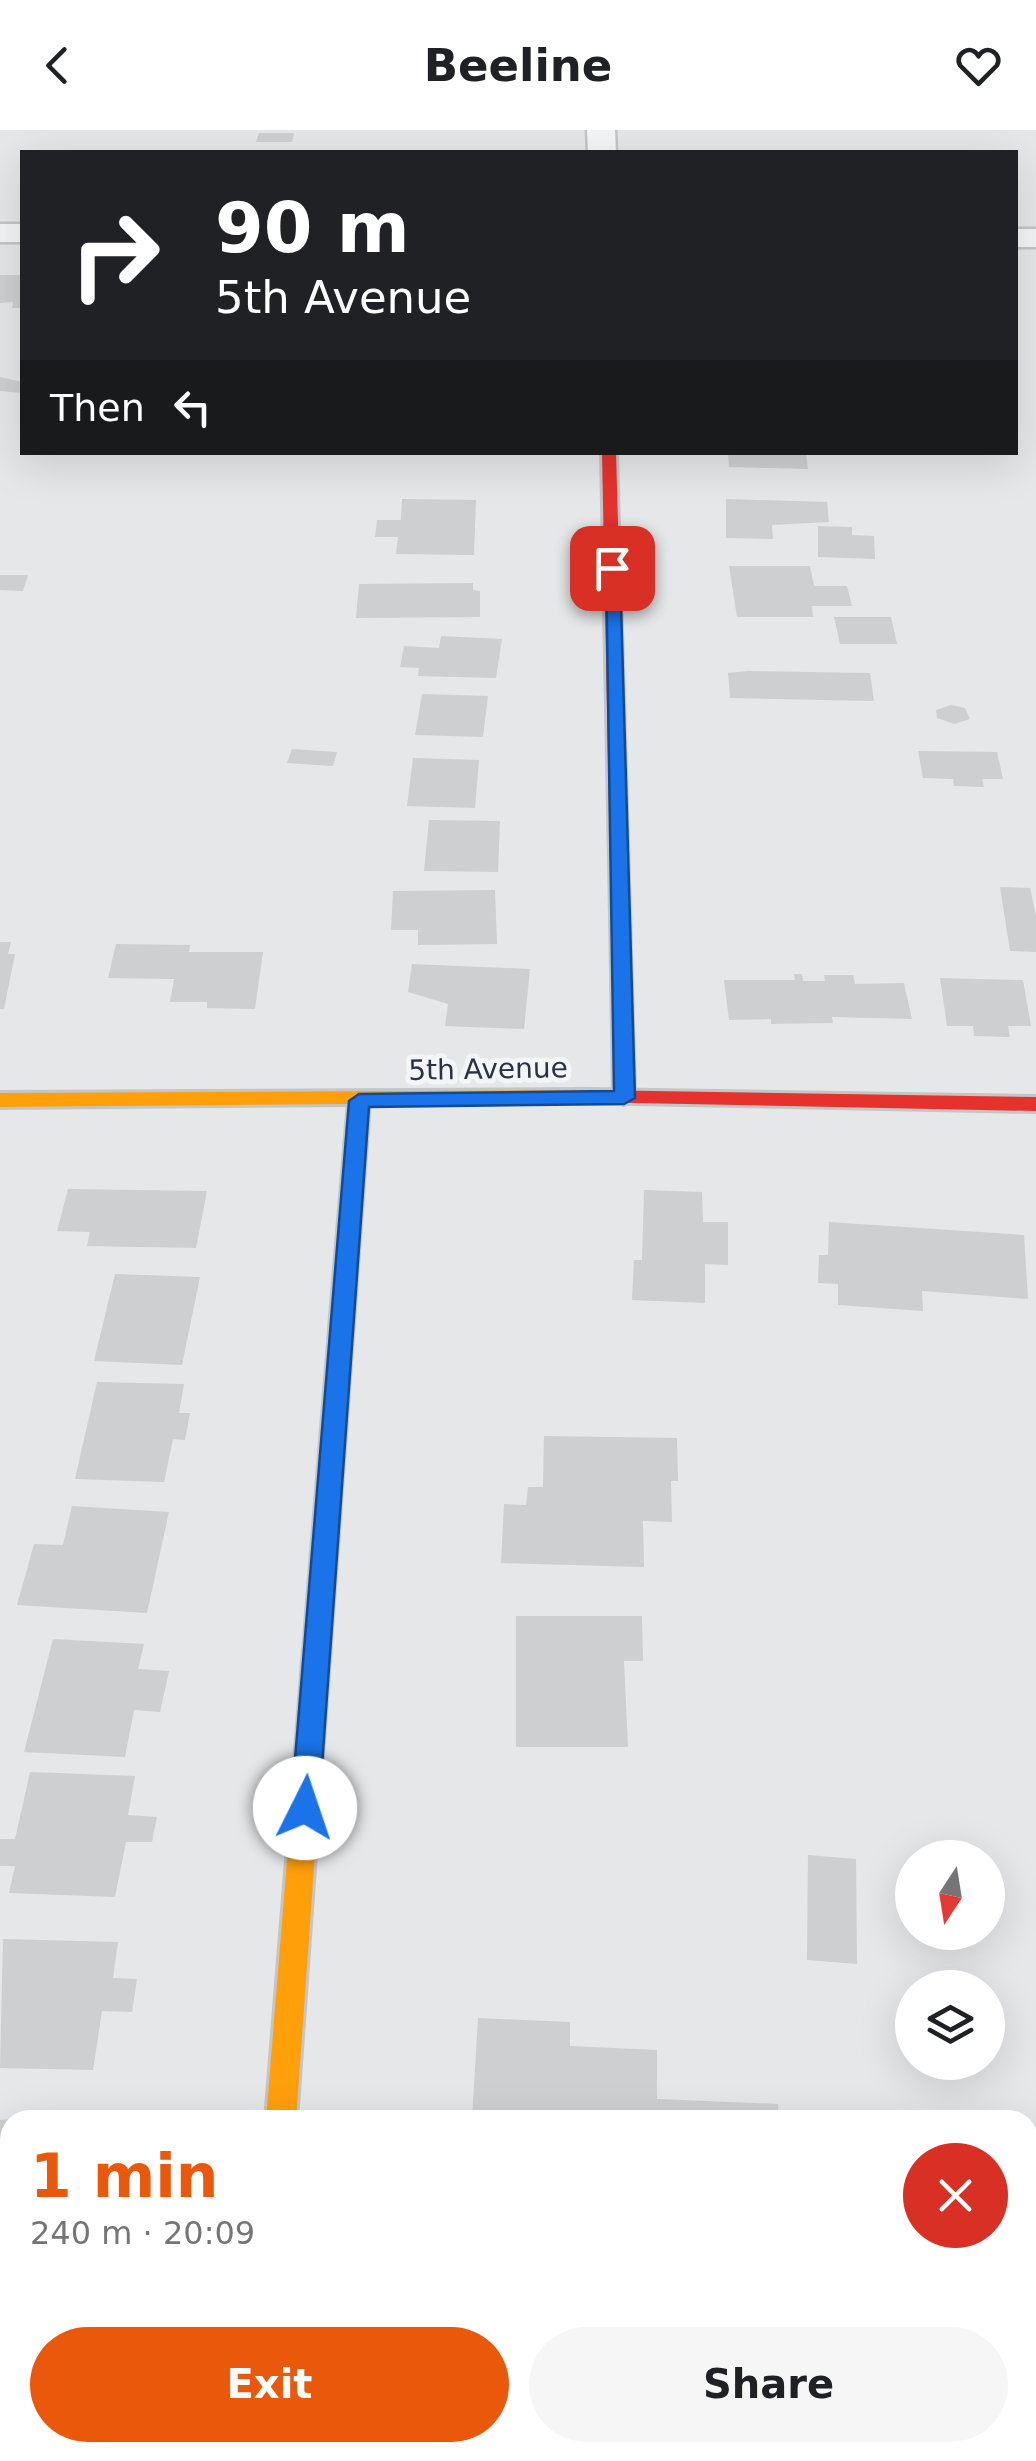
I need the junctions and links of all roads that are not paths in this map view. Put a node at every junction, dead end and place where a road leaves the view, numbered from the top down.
1 (609, 455) edge
2 (624, 1098) junction
3 (0, 1100) edge
4 (359, 1101) junction
5 (1036, 1104) edge
6 (282, 2110) edge

1 - 2 street
2 - 4 street, 5th Avenue
2 - 5 street, 5th Avenue
3 - 4 street, 5th Avenue
4 - 6 street

